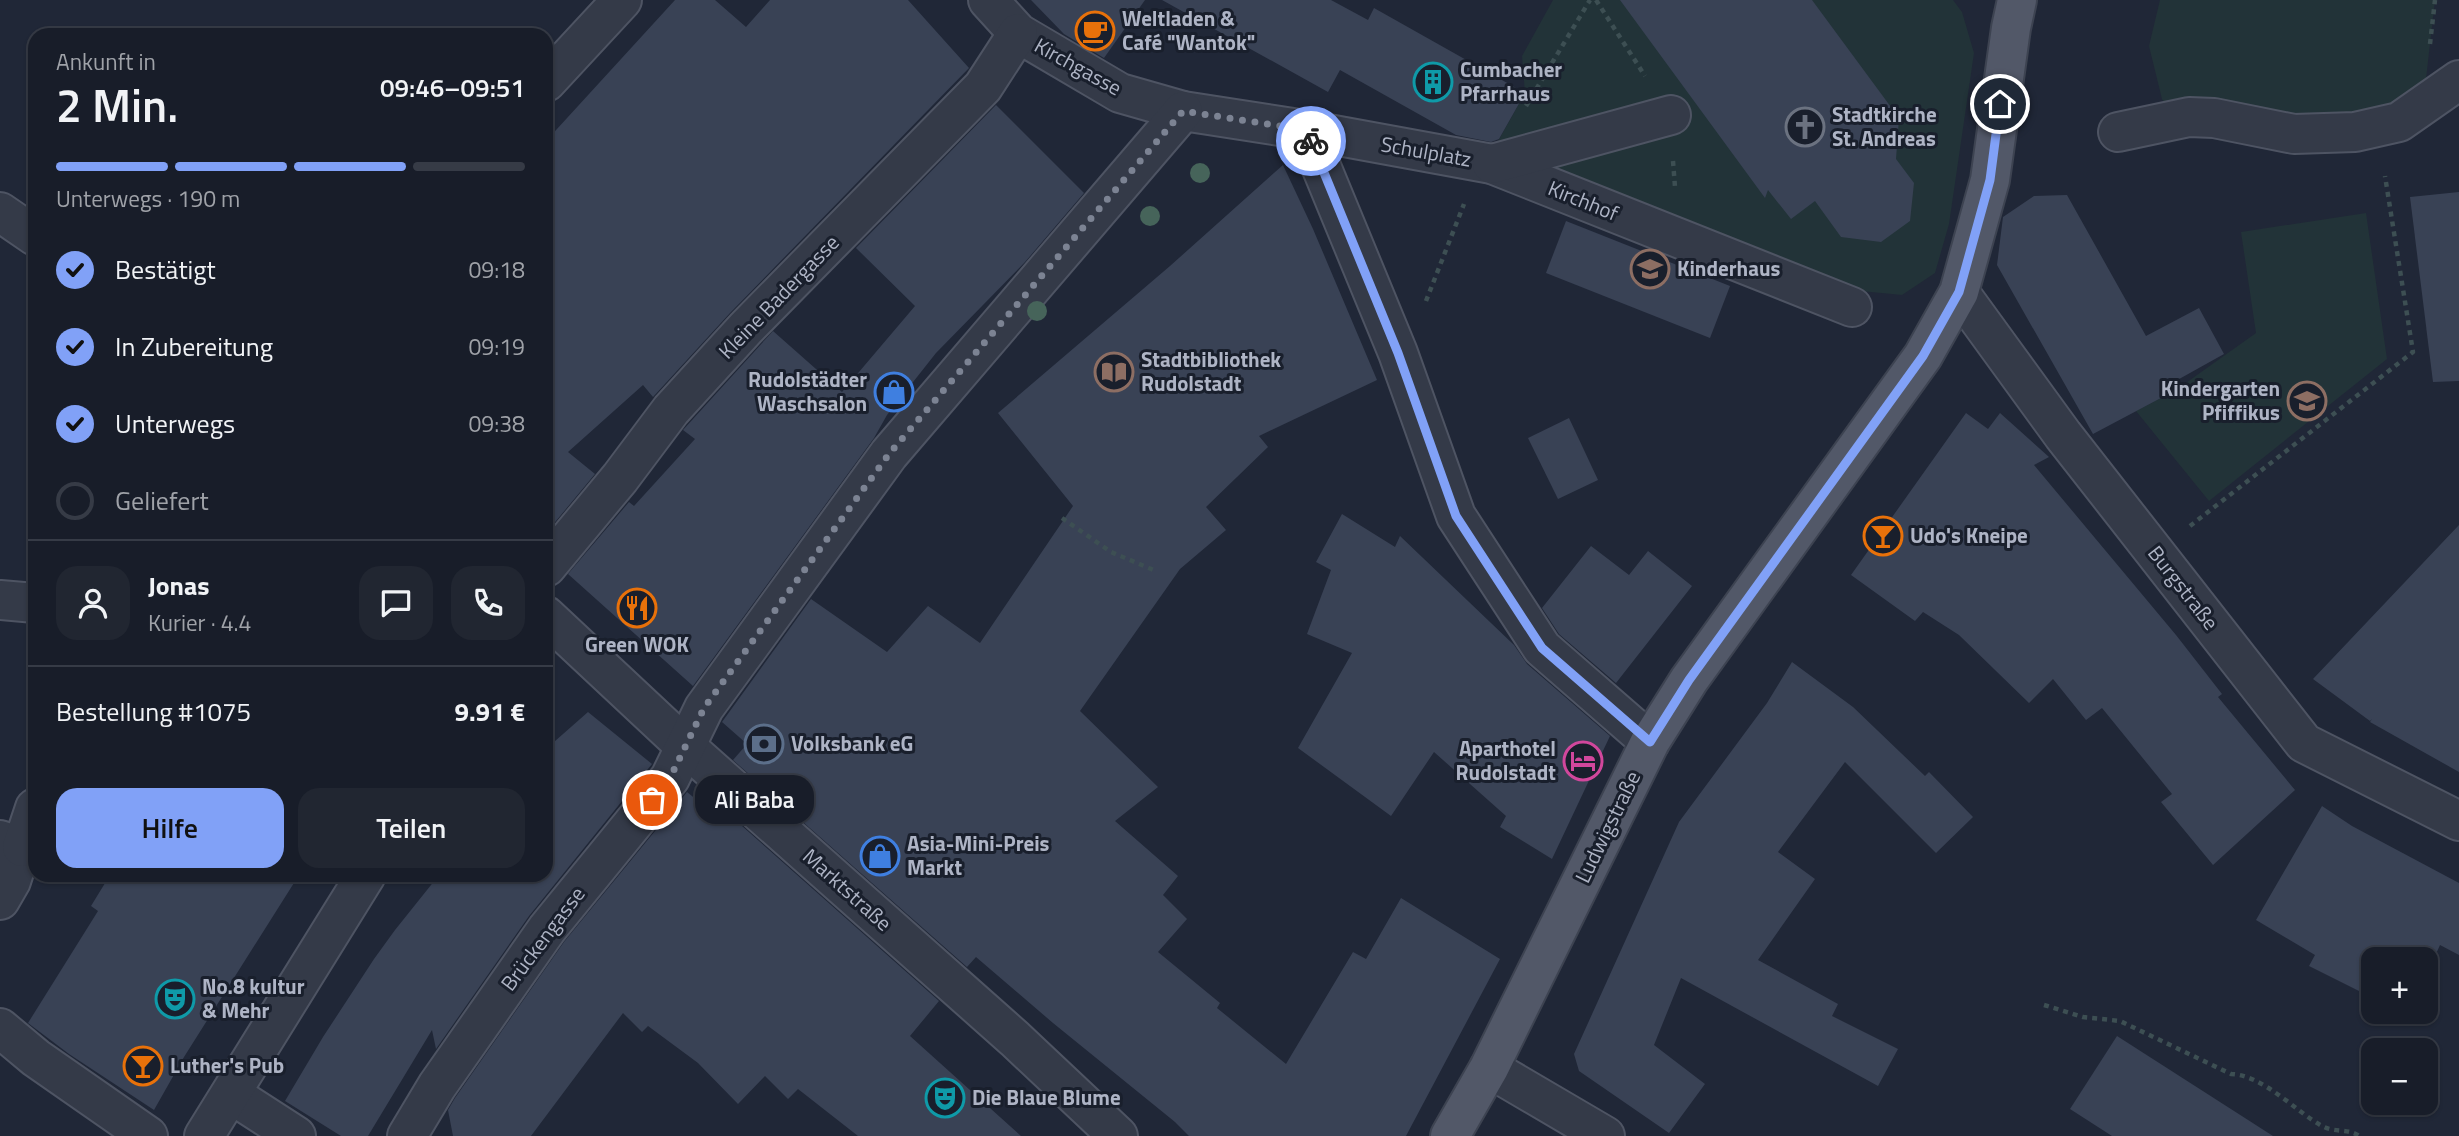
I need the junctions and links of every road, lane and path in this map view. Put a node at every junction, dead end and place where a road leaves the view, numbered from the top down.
1 (622, 0) edge
2 (988, 0) edge
3 (1590, 0) edge
4 (1596, 0) edge
5 (2017, 0) edge
6 (1018, 33) junction
7 (553, 74) edge
8 (2459, 80) edge
9 (1183, 111) junction
10 (1671, 115) joint
11 (1306, 130) junction
12 (2118, 131) dead end
13 (1489, 164) junction
14 (2385, 176) dead end
15 (0, 212) edge
16 (28, 231) edge
17 (1959, 292) junction
18 (1852, 307) dead end
19 (1398, 353) junction
20 (1062, 518) dead end
21 (2188, 528) dead end
22 (553, 559) edge
23 (1156, 572) dead end
24 (0, 600) edge
25 (28, 602) edge
26 (553, 623) edge
27 (1650, 742) junction
28 (686, 747) junction
29 (28, 818) edge
30 (2459, 821) edge
31 (11, 844) edge
32 (362, 882) edge
33 (0, 900) edge
34 (2044, 1005) dead end
35 (0, 1028) edge
36 (1489, 1068) junction
37 (231, 1094) junction
38 (148, 1136) edge
39 (204, 1136) edge
40 (296, 1136) edge
41 (407, 1136) edge
42 (1118, 1136) edge
43 (1450, 1136) edge
44 (1605, 1136) edge
45 (2359, 1136) edge

1 - 7 street
2 - 6 street, Kirchgasse
3 - 13 path
4 - 10 path
5 - 17 main road, Ludwigstraße
6 - 9 street, Kirchgasse
6 - 22 street, Kleine Badergasse
8 - 12 street
9 - 11 street, Schulplatz
9 - 28 street, Brückengasse
10 - 13 street
11 - 13 street, Schulplatz
11 - 19 street
13 - 18 street, Kirchhof
13 - 19 path
14 - 21 path
15 - 16 street
17 - 27 main road, Ludwigstraße
17 - 30 street, Burgstraße
19 - 27 street
20 - 23 path
24 - 25 street
26 - 28 street, Marktstraße
27 - 36 main road, Ludwigstraße
28 - 41 street, Brückengasse
28 - 42 street, Marktstraße
29 - 31 street
31 - 33 street
32 - 37 street
34 - 45 path
35 - 38 street
36 - 43 main road, Ludwigstraße
36 - 44 street
37 - 39 street
37 - 40 street

